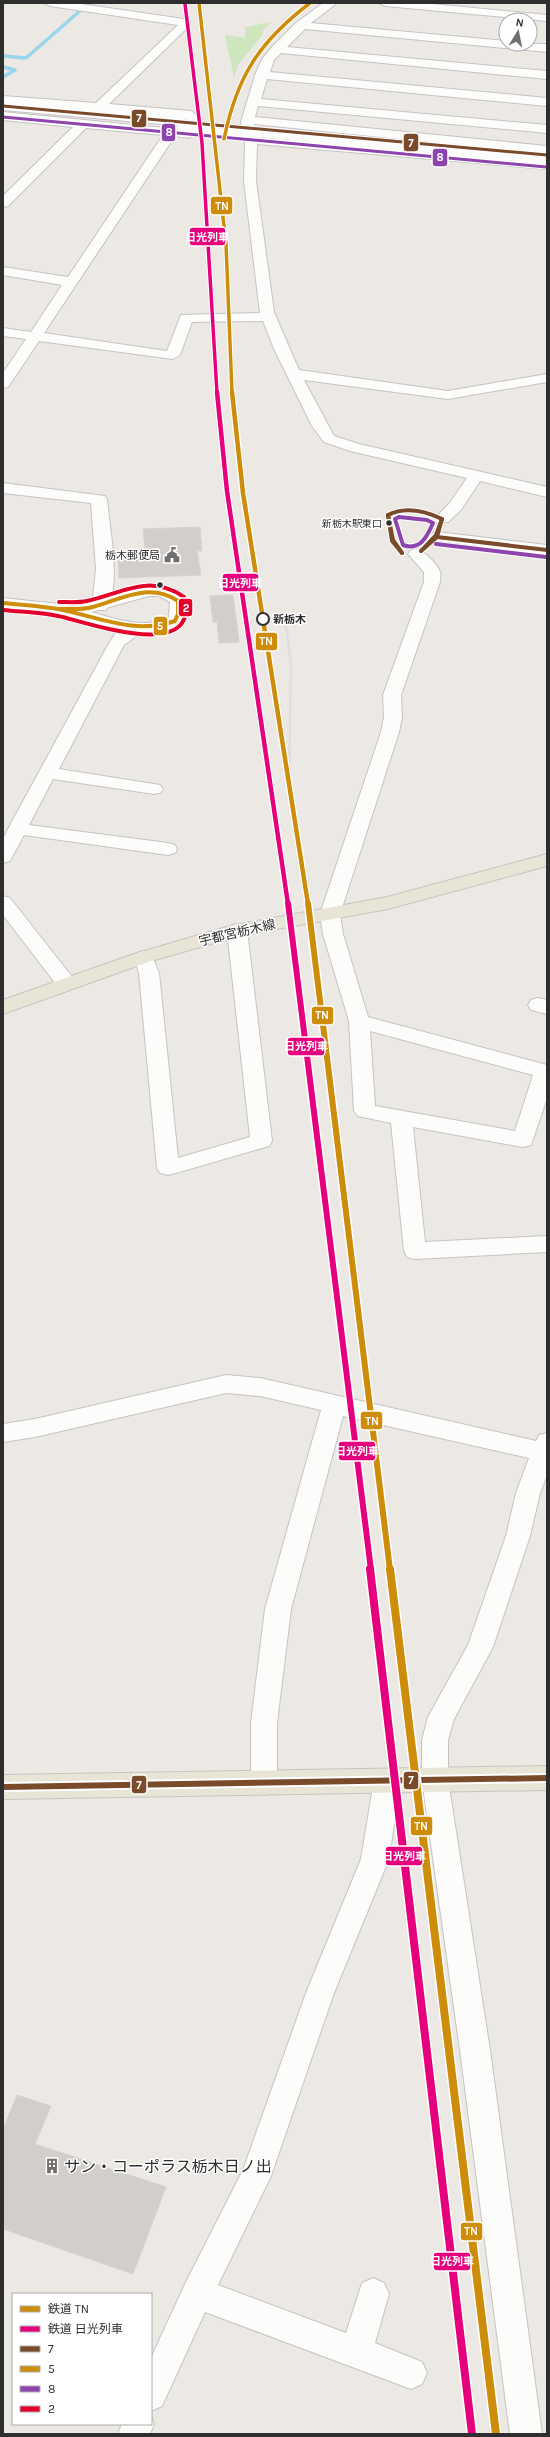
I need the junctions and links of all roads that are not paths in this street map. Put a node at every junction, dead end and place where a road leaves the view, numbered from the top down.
1 (50, 3) edge
2 (331, 3) edge
3 (385, 3) edge
4 (547, 18) edge
5 (300, 25) junction
6 (547, 48) edge
7 (276, 49) junction
8 (261, 75) junction
9 (547, 75) edge
10 (474, 95) junction
11 (3, 100) edge
12 (253, 102) junction
13 (547, 102) edge
14 (3, 106) edge
15 (98, 108) junction
16 (3, 110) edge
17 (3, 116) edge
18 (462, 122) junction
19 (83, 124) junction
20 (184, 124) junction
21 (547, 129) edge
22 (251, 131) junction
23 (171, 132) junction
24 (453, 141) junction
25 (547, 150) edge
26 (547, 155) edge
27 (547, 160) edge
28 (547, 165) edge
29 (3, 202) edge
30 (8, 272) edge
31 (71, 282) junction
32 (3, 284) edge
33 (268, 317) junction
34 (3, 332) edge
35 (35, 336) junction
36 (295, 374) junction
37 (547, 378) edge
38 (3, 384) edge
39 (336, 425) dead end
40 (320, 426) junction
41 (477, 475) junction
42 (3, 488) edge
43 (547, 492) edge
44 (442, 519) dead end
45 (437, 537) dead end
46 (547, 550) edge
47 (416, 554) dead end
48 (105, 582) junction
49 (129, 594) junction
50 (3, 603) edge
51 (102, 613) junction
52 (140, 628) junction
53 (116, 645) junction
54 (47, 773) junction
55 (154, 789) dead end
56 (13, 826) edge
57 (168, 849) dead end
58 (3, 857) edge
59 (547, 860) edge
60 (3, 902) edge
61 (330, 914) junction
62 (237, 930) junction
63 (144, 957) junction
64 (66, 983) junction
65 (3, 1007) edge
66 (359, 1021) junction
67 (401, 1118) junction
68 (547, 1244) edge
69 (334, 1405) junction
70 (3, 1432) edge
71 (546, 1449) edge
72 (547, 1778) edge
73 (435, 1780) junction
74 (387, 1781) junction
75 (264, 1784) junction
76 (3, 1787) edge
77 (197, 2293) junction
78 (374, 2294) dead end
79 (356, 2353) junction
80 (411, 2373) dead end
81 (152, 2393) edge
82 (526, 2434) edge

1 - 15 street
2 - 5 street
3 - 4 street
5 - 6 street
5 - 7 street
7 - 8 street
7 - 9 street
8 - 10 street
8 - 12 street
10 - 13 street
10 - 18 street
11 - 15 street
12 - 18 street
12 - 22 street
14 - 20 street
15 - 23 street
16 - 20 street
17 - 19 street
18 - 21 street
18 - 24 street
19 - 23 street
19 - 29 street
20 - 22 street, bridge
22 - 24 street
22 - 26 street
22 - 27 street
22 - 28 street
22 - 33 street
23 - 31 street
24 - 25 street
30 - 31 street
30 - 32 street
31 - 35 street
33 - 35 street
33 - 36 street
34 - 35 street
35 - 38 street
36 - 37 street
36 - 40 street
39 - 40 street
40 - 41 street
41 - 43 street
41 - 44 street
42 - 48 street
45 - 46 street
47 - 61 street
48 - 49 street
48 - 51 street
49 - 51 street
49 - 52 street
50 - 51 street
51 - 52 street
51 - 53 street
52 - 53 street
53 - 54 street
54 - 55 street
54 - 56 street
56 - 57 street
56 - 58 street
59 - 61 main road, 宇都宮栃木線
60 - 64 street
61 - 62 main road, 宇都宮栃木線
61 - 66 street
62 - 63 main road, 宇都宮栃木線
62 - 63 street
63 - 64 main road, 宇都宮栃木線
64 - 65 main road, 宇都宮栃木線
66 - 67 street
66 - 67 street
67 - 68 street
69 - 70 street
69 - 71 street
69 - 75 street
71 - 73 street
72 - 73 main road
73 - 74 main road
73 - 82 street
74 - 75 main road
74 - 77 street
75 - 76 main road
77 - 79 street
77 - 81 street
78 - 79 street
79 - 80 street

